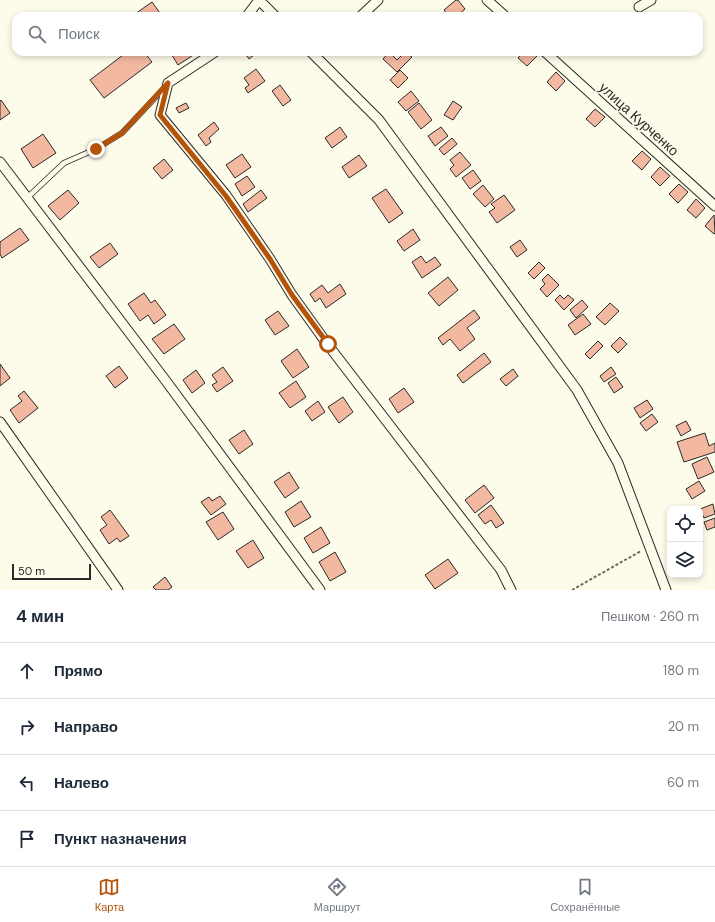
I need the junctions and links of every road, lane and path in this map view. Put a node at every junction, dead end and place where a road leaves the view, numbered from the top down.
1 (259, 0) edge
2 (378, 0) edge
3 (487, 0) edge
4 (652, 0) edge
5 (639, 7) dead end
6 (250, 12) edge
7 (271, 12) edge
8 (365, 12) edge
9 (500, 12) edge
10 (209, 56) edge
11 (320, 56) edge
12 (549, 56) edge
13 (168, 83) junction
14 (0, 162) edge
15 (27, 198) junction
16 (715, 206) edge
17 (0, 422) edge
18 (649, 546) junction
19 (118, 590) edge
20 (320, 590) edge
21 (511, 590) edge
22 (572, 590) edge
23 (666, 590) edge

1 - 6 street
1 - 7 street
2 - 8 street
3 - 9 street
4 - 5 street
10 - 13 street
11 - 18 street
12 - 16 street, улица Курченко
13 - 15 lane
13 - 21 street
14 - 15 street
15 - 20 street
17 - 19 street
18 - 22 path
18 - 23 street

